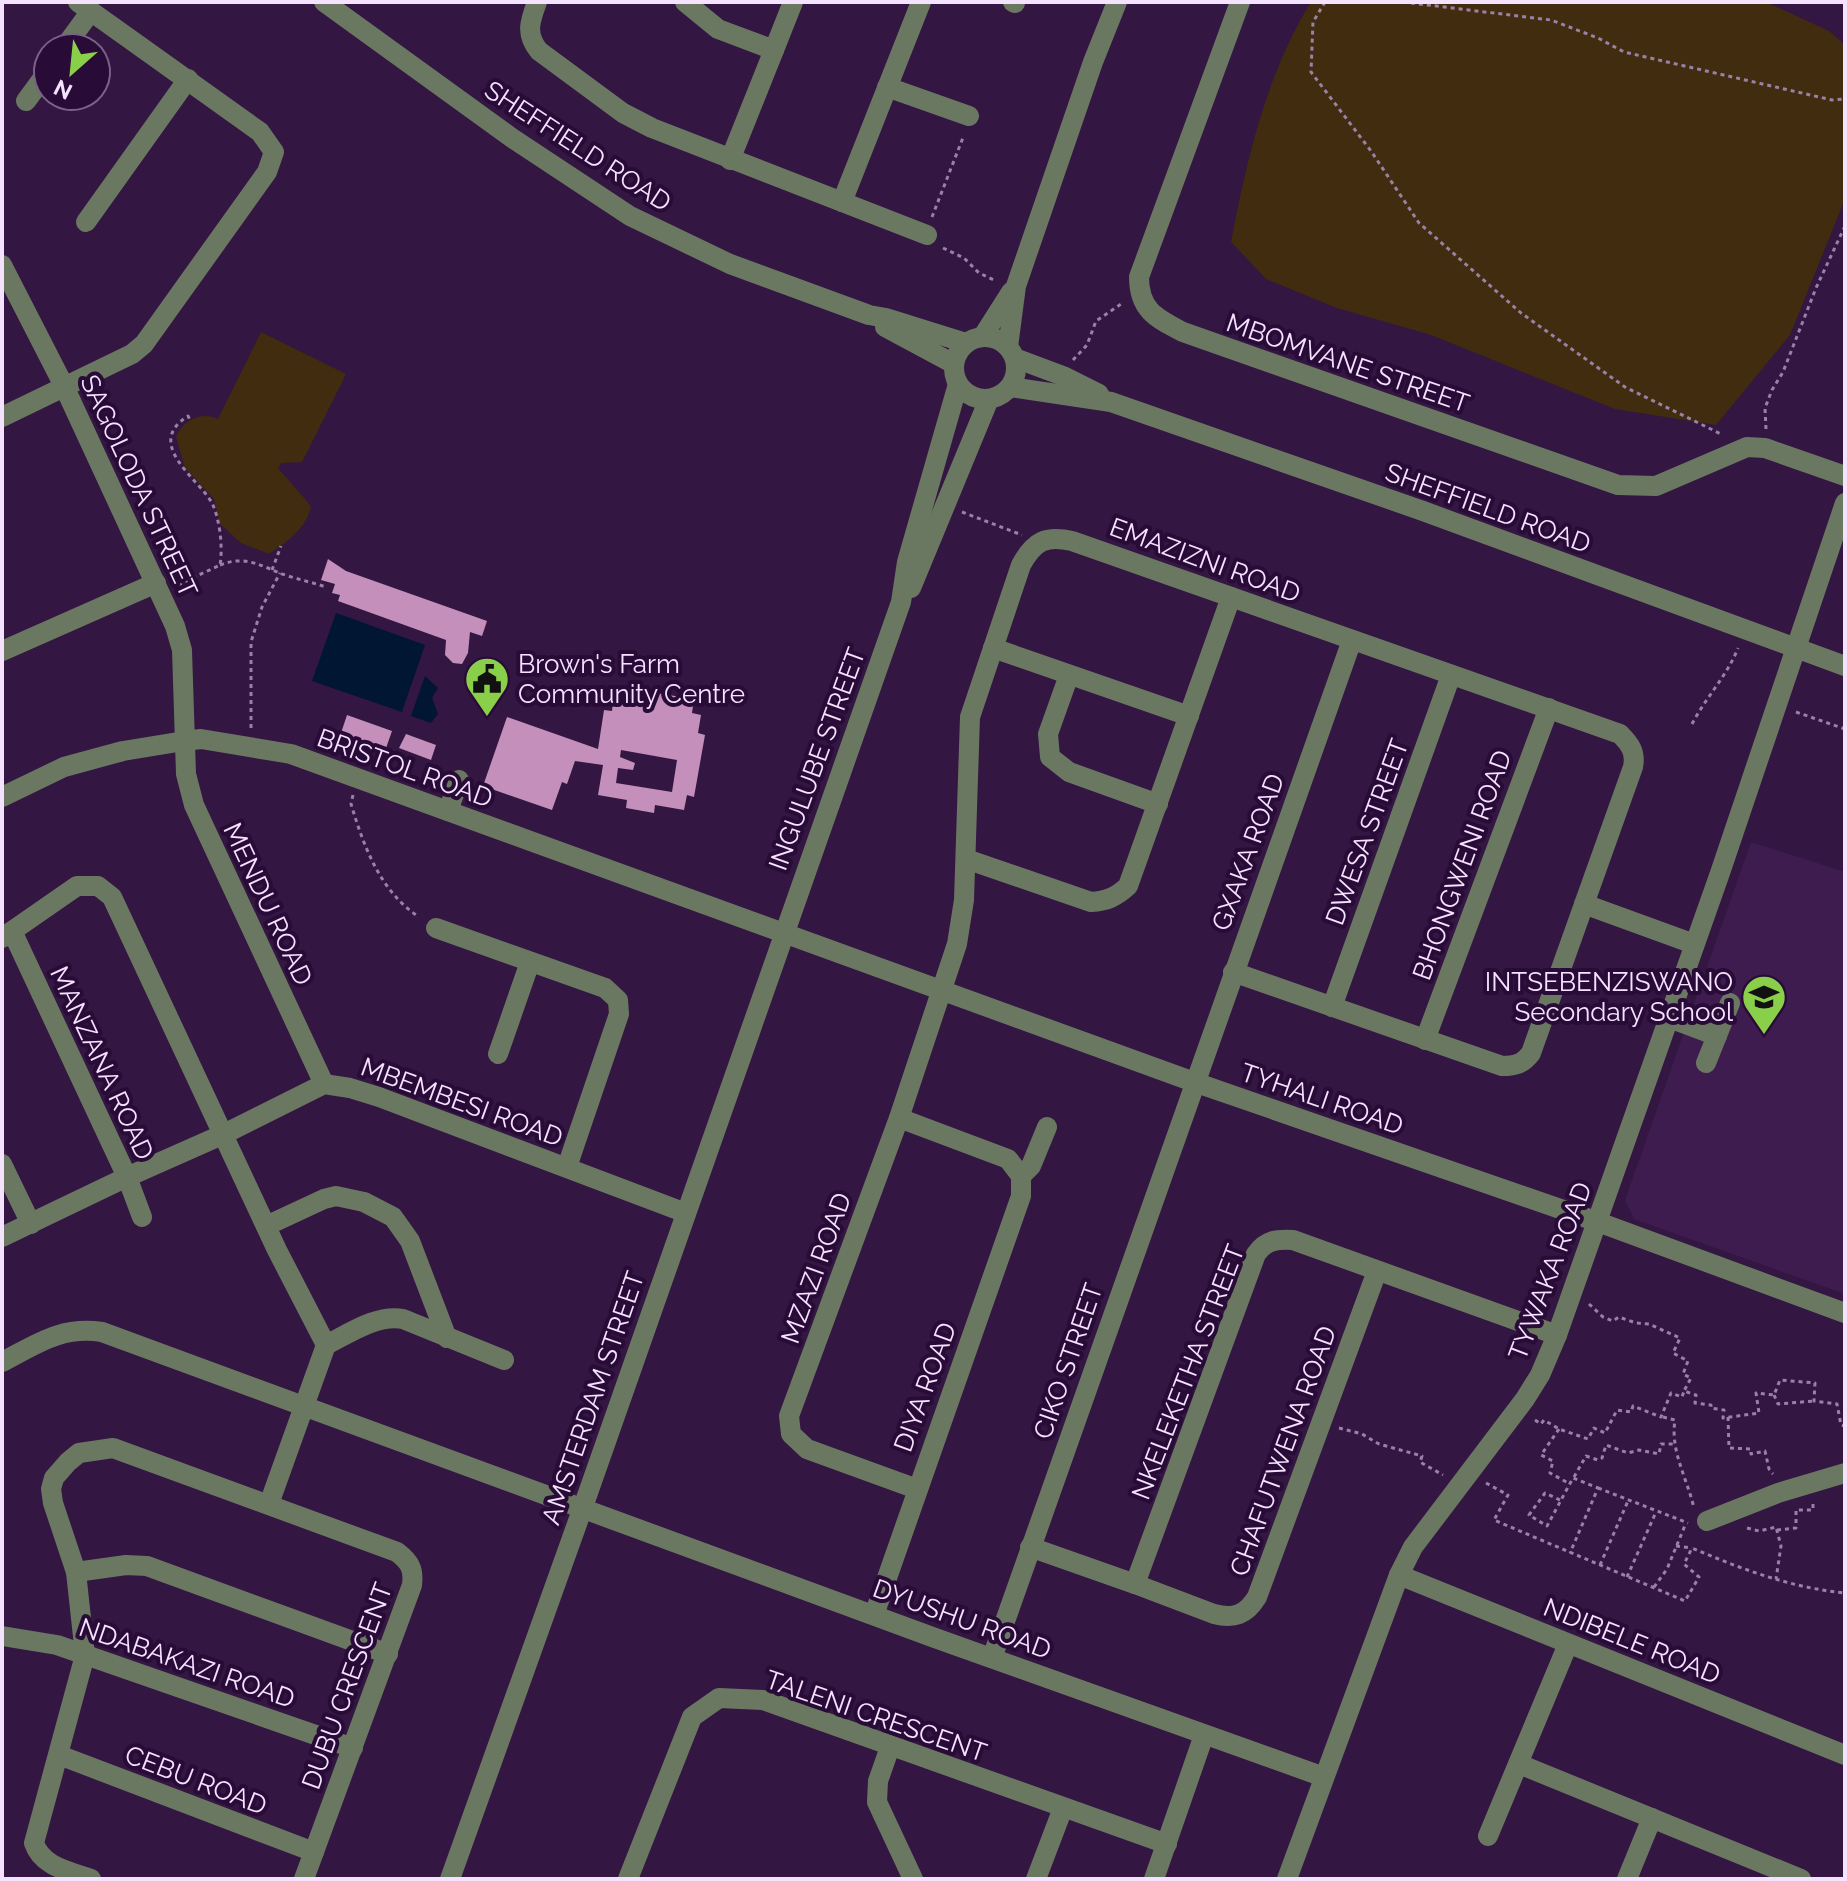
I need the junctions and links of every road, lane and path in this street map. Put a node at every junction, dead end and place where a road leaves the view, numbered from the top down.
1 (324, 2) edge
2 (537, 2) edge
3 (685, 2) edge
4 (793, 2) edge
5 (921, 2) edge
6 (1117, 2) edge
7 (1240, 2) edge
8 (1325, 2) edge
9 (1403, 2) edge
10 (84, 6) edge
11 (72, 32) edge
12 (774, 50) junction
13 (188, 79) junction
14 (887, 87) junction
15 (32, 93) edge
16 (1845, 99) edge
17 (26, 101) dead end
18 (969, 116) joint
19 (730, 160) junction
20 (842, 202) junction
21 (86, 222) dead end
22 (1845, 226) edge
23 (927, 235) junction
24 (2, 265) edge
25 (1016, 286) junction
26 (1139, 289) junction
27 (869, 315) junction
28 (974, 339) junction
29 (1012, 352) junction
30 (956, 374) junction
31 (1063, 376) junction
32 (64, 386) junction
33 (1010, 387) junction
34 (989, 399) junction
35 (1111, 402) junction
36 (2, 417) edge
37 (190, 420) dead end
38 (1756, 447) junction
39 (1845, 476) edge
40 (1845, 503) edge
41 (945, 506) junction
42 (1034, 545) junction
43 (281, 546) dead end
44 (220, 565) junction
45 (272, 570) junction
46 (280, 573) junction
47 (326, 587) dead end
48 (158, 588) junction
49 (1231, 597) junction
50 (901, 602) junction
51 (1745, 629) junction
52 (1352, 640) junction
53 (993, 648) junction
54 (1797, 648) junction
55 (2, 651) edge
56 (1845, 666) edge
57 (1069, 675) junction
58 (1451, 675) junction
59 (1777, 705) junction
60 (1549, 708) junction
61 (1189, 716) junction
62 (1692, 724) dead end
63 (1845, 729) edge
64 (184, 741) junction
65 (251, 747) junction
66 (358, 778) junction
67 (459, 780) dead end
68 (2, 797) edge
69 (1158, 804) junction
70 (448, 811) junction
71 (966, 859) junction
72 (1584, 904) junction
73 (436, 928) joint
74 (783, 934) junction
75 (7, 935) edge
76 (1694, 944) junction
77 (530, 962) junction
78 (1233, 972) junction
79 (942, 990) junction
80 (1730, 1003) dead end
81 (1332, 1007) junction
82 (1669, 1018) junction
83 (1717, 1036) junction
84 (1425, 1040) junction
85 (498, 1054) dead end
86 (1706, 1063) dead end
87 (1194, 1082) junction
88 (324, 1084) junction
89 (899, 1118) junction
90 (1047, 1127) dead end
91 (224, 1134) junction
92 (2, 1164) edge
93 (567, 1167) junction
94 (1021, 1176) junction
95 (127, 1177) junction
96 (686, 1213) junction
97 (142, 1217) dead end
98 (1598, 1222) junction
99 (31, 1224) junction
100 (266, 1226) junction
101 (2, 1237) edge
102 (1377, 1271) junction
103 (1571, 1296) junction
104 (1845, 1313) edge
105 (1557, 1335) junction
106 (447, 1338) junction
107 (326, 1345) junction
108 (504, 1360) dead end
109 (2, 1362) edge
110 (1684, 1391) junction
111 (1774, 1395) junction
112 (1814, 1401) junction
113 (306, 1408) junction
114 (1519, 1408) junction
115 (1661, 1417) junction
116 (1728, 1417) junction
117 (1322, 1421) junction
118 (1845, 1426) edge
119 (1559, 1429) junction
120 (1675, 1444) junction
121 (1845, 1473) edge
122 (1573, 1478) junction
123 (1464, 1480) junction
124 (1813, 1481) junction
125 (1570, 1484) junction
126 (1598, 1488) junction
127 (917, 1489) junction
128 (1778, 1493) junction
129 (1560, 1500) junction
130 (1628, 1501) junction
131 (269, 1504) junction
132 (1743, 1506) junction
133 (582, 1510) junction
134 (1656, 1512) junction
135 (1702, 1522) junction
136 (1686, 1523) junction
137 (1777, 1530) junction
138 (1676, 1546) junction
139 (1030, 1547) junction
140 (1692, 1548) junction
141 (1570, 1553) junction
142 (1600, 1565) junction
143 (76, 1572) junction
144 (1399, 1575) junction
145 (1627, 1577) junction
146 (1776, 1579) junction
147 (1135, 1584) junction
148 (1654, 1587) junction
149 (1845, 1593) edge
150 (874, 1615) junction
151 (2, 1636) edge
152 (1568, 1644) junction
153 (388, 1654) junction
154 (85, 1655) junction
155 (992, 1658) junction
156 (1204, 1735) junction
157 (890, 1747) junction
158 (353, 1748) junction
159 (59, 1755) junction
160 (1845, 1755) edge
161 (1519, 1764) junction
162 (1324, 1777) junction
163 (1063, 1808) junction
164 (1652, 1818) junction
165 (1488, 1836) dead end
166 (1167, 1844) junction
167 (314, 1852) junction
168 (47, 1871) edge
169 (1789, 1877) edge
170 (91, 1879) edge
171 (304, 1879) edge
172 (450, 1879) edge
173 (628, 1879) edge
174 (913, 1879) edge
175 (1036, 1879) edge
176 (1154, 1879) edge
177 (1287, 1879) edge
178 (1627, 1879) edge

1 - 27 street, SHEFFIELD ROAD
2 - 19 street
3 - 12 street
4 - 12 street
5 - 14 street
6 - 25 street
7 - 26 street
8 - 38 path
9 - 16 path
10 - 11 street
10 - 13 street
12 - 19 street
13 - 21 street
13 - 32 street
14 - 18 street
14 - 20 street
15 - 17 street
18 - 23 path
19 - 20 street
20 - 23 street
22 - 38 path
23 - 25 path
24 - 32 street, SAGOLODA STREET
25 - 28 street
25 - 29 street
26 - 31 path
26 - 38 street, MBOMVANE STREET
27 - 28 street, SHEFFIELD ROAD
27 - 30 street, SHEFFIELD ROAD
28 - 29 street
28 - 30 street
29 - 31 street, SHEFFIELD ROAD
29 - 33 street
30 - 34 street
30 - 50 street, INGULUBE STREET
31 - 35 street, SHEFFIELD ROAD
32 - 36 street
32 - 48 street, SAGOLODA STREET
33 - 34 street
33 - 35 street, SHEFFIELD ROAD
34 - 41 street, INGULUBE STREET
35 - 51 street, SHEFFIELD ROAD
37 - 44 path
38 - 39 street
40 - 54 street, TYWAKA ROAD
41 - 42 path
41 - 50 street, INGULUBE STREET
42 - 49 street, EMAZIZNI ROAD
42 - 53 street
43 - 45 path
44 - 45 path
44 - 48 path
45 - 46 path
46 - 47 path
46 - 65 path
48 - 55 street
48 - 64 street, SAGOLODA STREET
49 - 52 street, EMAZIZNI ROAD
49 - 61 street
50 - 74 street, INGULUBE STREET
51 - 54 street, SHEFFIELD ROAD
51 - 62 path
52 - 58 street, EMAZIZNI ROAD
52 - 78 street, GXAKA ROAD
53 - 57 street
53 - 71 street
54 - 56 street, SHEFFIELD ROAD
54 - 59 street, TYWAKA ROAD
57 - 61 street
57 - 69 street
58 - 60 street, EMAZIZNI ROAD
58 - 81 street, DWESA STREET
59 - 63 path
59 - 76 street, TYWAKA ROAD
60 - 72 street, EMAZIZNI ROAD
60 - 84 street, BHONGWENI ROAD
61 - 69 street
64 - 65 street, BRISTOL ROAD
64 - 68 street, BRISTOL ROAD
64 - 88 street, MENDU ROAD
65 - 66 street, BRISTOL ROAD
66 - 70 street, BRISTOL ROAD
66 - 73 path
67 - 70 street
69 - 71 street
70 - 74 street, BRISTOL ROAD
71 - 79 street
72 - 76 street
72 - 84 street
73 - 77 street
74 - 79 street, TYHALI ROAD
74 - 96 street, AMSTERDAM STREET
75 - 91 street
75 - 95 street, MANZANA ROAD
76 - 82 street, TYWAKA ROAD
77 - 85 street
77 - 93 street
78 - 81 street
78 - 87 street, GXAKA ROAD
79 - 87 street, TYHALI ROAD
79 - 89 street, MZAZI ROAD
80 - 83 street
81 - 84 street
82 - 83 street
82 - 98 street, TYWAKA ROAD
83 - 86 street
87 - 98 street, TYHALI ROAD
87 - 139 street, CIKO STREET
88 - 91 street, MBEMBESI ROAD
88 - 93 street, MBEMBESI ROAD
89 - 94 street
89 - 127 street, MZAZI ROAD
90 - 94 street, DIYA ROAD
91 - 95 street, MBEMBESI ROAD
91 - 100 street
92 - 99 street
93 - 96 street, MBEMBESI ROAD
94 - 127 street, DIYA ROAD
95 - 97 street, MANZANA ROAD
95 - 99 street, MBEMBESI ROAD
96 - 133 street, AMSTERDAM STREET
98 - 103 street, TYWAKA ROAD
98 - 104 street, TYHALI ROAD
99 - 101 street, MBEMBESI ROAD
100 - 106 street
100 - 107 street
102 - 105 street, NKELEKETHA STREET
102 - 117 street, CHAFUTWENA ROAD
102 - 147 street, NKELEKETHA STREET
103 - 105 street, TYWAKA ROAD
103 - 110 path
105 - 114 street, TYWAKA ROAD
106 - 107 street
106 - 108 street
107 - 113 street
109 - 113 street, DYUSHU ROAD
110 - 115 path
110 - 116 path
111 - 112 path
111 - 112 path
111 - 116 path
112 - 118 path
113 - 131 street
113 - 133 street, DYUSHU ROAD
114 - 119 path
114 - 123 street, TYWAKA ROAD
115 - 119 path
115 - 120 path
116 - 128 path
117 - 123 path
117 - 147 street, CHAFUTWENA ROAD
119 - 125 path
120 - 122 path
120 - 135 path
121 - 124 street
122 - 125 path
122 - 126 path
123 - 141 path
123 - 144 street, TYWAKA ROAD
124 - 128 street
124 - 137 path
125 - 129 path
126 - 130 path
126 - 141 path
127 - 150 street, DIYA ROAD
128 - 132 street
129 - 129 path
130 - 134 path
130 - 142 path
131 - 143 street, DUBU CRESCENT
131 - 153 street, DUBU CRESCENT
132 - 135 street
132 - 137 path
133 - 150 street, DYUSHU ROAD
133 - 172 street, AMSTERDAM STREET
134 - 136 path
134 - 145 path
135 - 136 path
136 - 138 path
137 - 146 path
138 - 140 path
138 - 148 path
139 - 147 street, CHAFUTWENA ROAD
139 - 155 street, CIKO STREET
140 - 146 path
140 - 148 path
141 - 142 path
142 - 145 path
143 - 153 street
143 - 154 street, DUBU CRESCENT
144 - 152 street, NDIBELE ROAD
144 - 162 street, TYWAKA ROAD
145 - 148 path
146 - 149 path
150 - 155 street, DYUSHU ROAD
151 - 154 street, NDABAKAZI ROAD
152 - 160 street, NDIBELE ROAD
152 - 161 street
153 - 158 street, DUBU CRESCENT
154 - 158 street, NDABAKAZI ROAD
154 - 159 street, DUBU CRESCENT
155 - 156 street, DYUSHU ROAD
156 - 162 street, DYUSHU ROAD
156 - 166 street
157 - 163 street, TALENI CRESCENT
157 - 173 street, TALENI CRESCENT
157 - 174 street
158 - 167 street, DUBU CRESCENT
159 - 167 street, CEBU ROAD
159 - 168 street, DUBU CRESCENT
161 - 164 street
161 - 165 street
162 - 177 street, TYWAKA ROAD
163 - 166 street, TALENI CRESCENT
163 - 175 street
164 - 169 street
164 - 178 street
166 - 176 street
167 - 171 street, DUBU CRESCENT
168 - 170 street, DUBU CRESCENT

